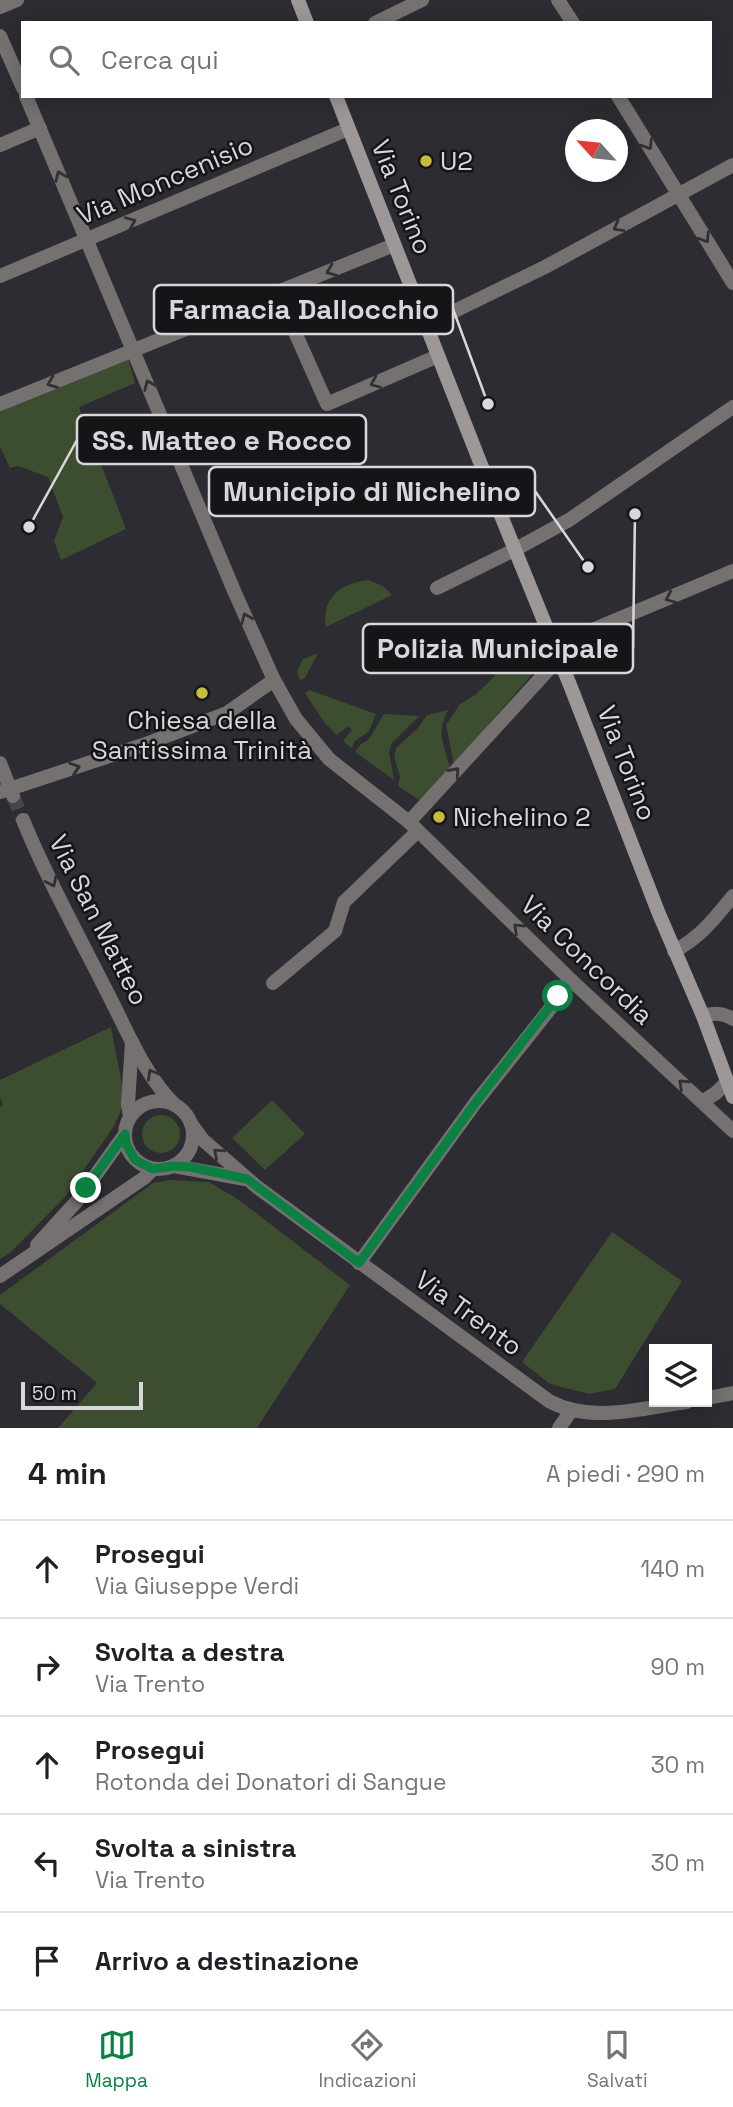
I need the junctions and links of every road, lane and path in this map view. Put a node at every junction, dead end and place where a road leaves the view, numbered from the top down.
1 (16, 0) edge
2 (298, 0) edge
3 (422, 0) edge
4 (558, 0) edge
5 (0, 7) edge
6 (306, 21) edge
7 (379, 21) edge
8 (571, 21) edge
9 (0, 36) edge
10 (21, 84) edge
11 (27, 98) edge
12 (336, 98) edge
13 (619, 98) edge
14 (40, 128) junction
15 (348, 129) junction
16 (0, 145) edge
17 (733, 165) edge
18 (678, 193) junction
19 (88, 241) junction
20 (394, 246) junction
21 (0, 276) edge
22 (733, 283) edge
23 (277, 292) junction
24 (426, 326) junction
25 (134, 350) junction
26 (438, 356) junction
27 (0, 404) edge
28 (733, 407) edge
29 (516, 550) junction
30 (733, 571) edge
31 (437, 588) dead end
32 (557, 652) junction
33 (274, 680) junction
34 (0, 763) edge
35 (8, 792) edge
36 (23, 820) tunnel mouth
37 (414, 827) junction
38 (733, 896) edge
39 (674, 951) junction
40 (572, 981) junction
41 (273, 983) dead end
42 (703, 1016) junction
43 (733, 1019) edge
44 (132, 1040) junction
45 (727, 1082) junction
46 (733, 1097) edge
47 (702, 1102) junction
48 (176, 1105) junction
49 (130, 1117) junction
50 (191, 1124) junction
51 (733, 1131) edge
52 (125, 1134) junction
53 (174, 1166) junction
54 (153, 1169) junction
55 (247, 1179) junction
56 (359, 1263) junction
57 (19, 1264) junction
58 (0, 1276) edge
59 (733, 1393) edge
60 (712, 1397) edge
61 (652, 1407) edge
62 (571, 1411) junction
63 (559, 1428) edge

1 - 5 street
2 - 6 main road
3 - 7 street
4 - 8 street
9 - 10 street
11 - 14 street, Via Concordia
12 - 15 main road, Via Torino
13 -> 18 street
14 - 16 street
19 -> 14 street, Via Concordia
19 -> 15 street, Via Moncenisio
15 - 20 main road, Via Torino
17 - 18 street
18 -> 22 street
18 -> 24 street
19 - 21 street, Via Moncenisio
19 - 25 street, Via Concordia
20 -> 23 street
20 - 24 main road, Via Torino
23 - 25 street
26 -> 23 street
24 - 26 main road, Via Torino
25 -> 27 street
33 -> 25 street, Via Concordia
26 - 29 main road, Via Torino
28 - 29 street
29 - 31 street
29 - 32 main road, Via Torino
30 -> 32 street
37 -> 32 street
32 - 39 main road, Via Torino
35 -> 33 street
33 - 37 street, Via Concordia
34 - 35 street
36 -> 44 street, Via San Matteo
40 -> 37 street, Via Concordia
37 - 41 street
38 - 39 street
39 - 42 main road, Via Torino
47 -> 40 street, Via Concordia
40 - 56 street
42 - 43 street
42 - 45 main road, Via Torino
48 -> 44 street, Via San Matteo
44 - 49 street, Via San Matteo
45 - 46 main road, Via Torino
45 - 47 street
47 - 51 street, Via Concordia
48 - 49 street
48 - 50 street
49 - 52 street
50 - 53 street
55 -> 50 street, Via Trento
52 - 54 street
52 - 57 street
53 - 54 street
53 - 55 street, Via Trento
54 - 57 street
55 - 56 street, Via Trento
56 - 62 street, Via Trento
57 - 58 street
59 - 60 street
61 - 62 street, Via Trento
62 - 63 street

